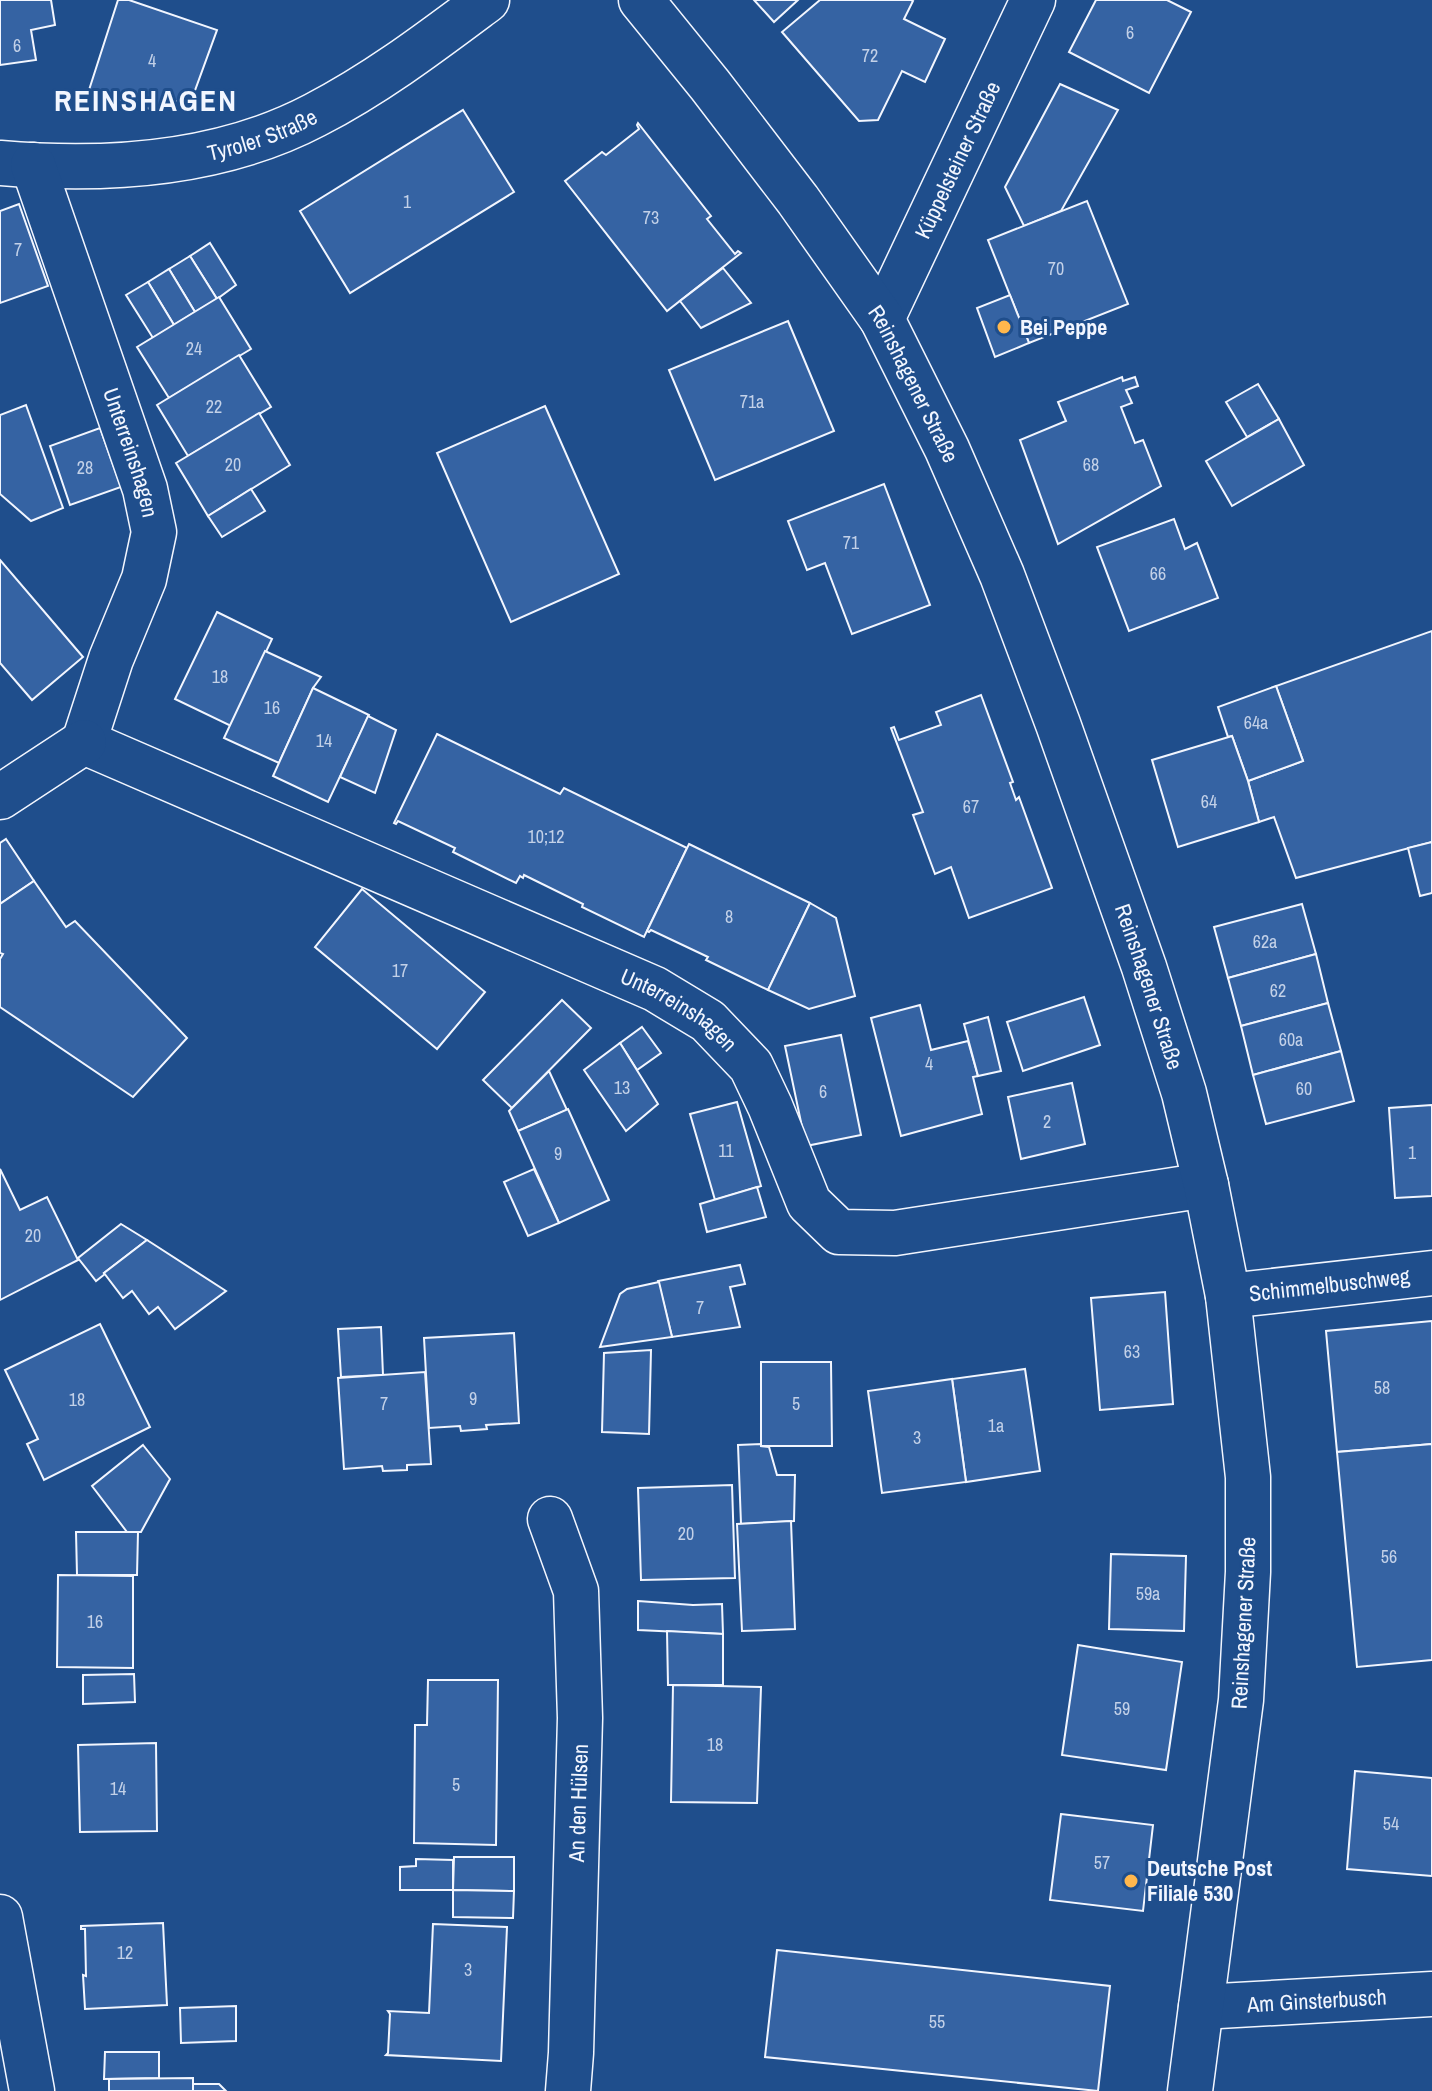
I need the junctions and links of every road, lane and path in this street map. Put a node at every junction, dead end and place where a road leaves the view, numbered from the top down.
1 (487, 0) edge
2 (641, 0) edge
3 (1033, 0) edge
4 (16, 164) edge
5 (882, 319) junction
6 (84, 742) junction
7 (0, 797) edge
8 (1206, 1185) junction
9 (1432, 1273) edge
10 (1228, 1296) junction
11 (550, 1519) dead end
12 (0, 1917) edge
13 (1432, 1994) edge
14 (1201, 2007) junction
15 (32, 2091) edge
16 (568, 2091) edge
17 (1190, 2091) edge

1 - 4 street, Tyroler Straße
2 - 5 street, Reinshagener Straße
3 - 5 street, Küppelsteiner Straße
4 - 6 street, Unterreinshagen
5 - 8 street, Reinshagener Straße
6 - 7 street
6 - 8 street, Unterreinshagen
8 - 10 street, Reinshagener Straße
9 - 10 street, Schimmelbuschweg
10 - 14 street, Reinshagener Straße
11 - 16 street, An den Hülsen
12 - 15 street
13 - 14 street, Am Ginsterbusch
14 - 17 street, Reinshagener Straße

